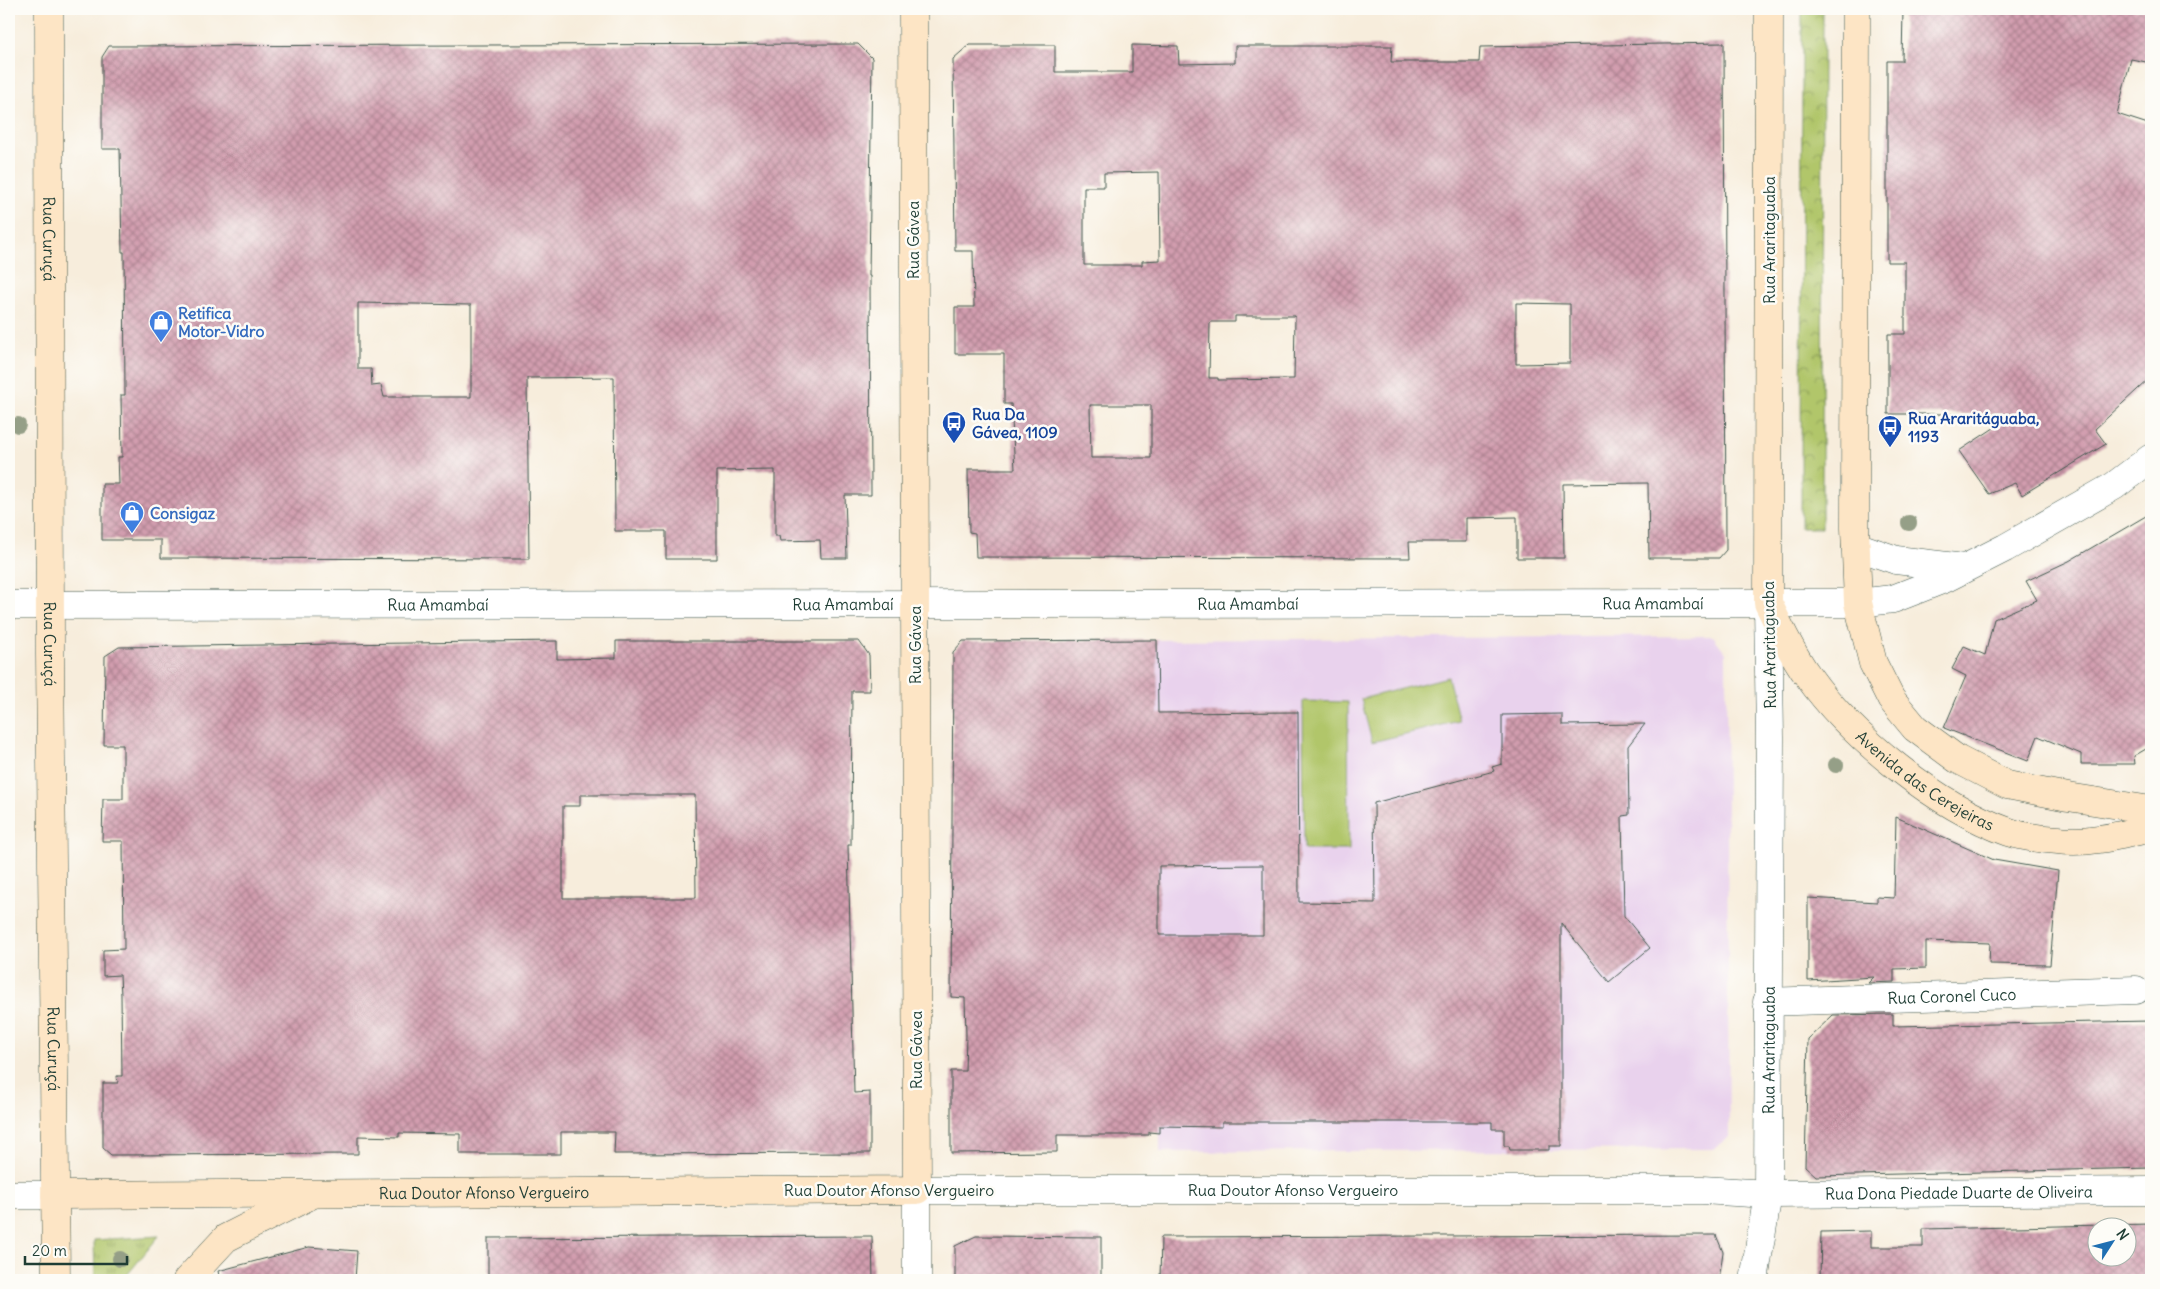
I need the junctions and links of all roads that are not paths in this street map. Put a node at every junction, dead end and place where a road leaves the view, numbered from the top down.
1 (49, 9) edge
2 (913, 9) edge
3 (1769, 9) edge
4 (1856, 9) edge
5 (2151, 458) edge
6 (1856, 546) junction
7 (1964, 568) junction
8 (1768, 603) junction
9 (1858, 603) junction
10 (9, 604) edge
11 (914, 604) junction
12 (50, 605) junction
13 (2151, 810) edge
14 (2151, 828) edge
15 (2136, 990) dead end
16 (1768, 1002) junction
17 (917, 1190) junction
18 (2151, 1191) edge
19 (315, 1193) junction
20 (1768, 1194) junction
21 (9, 1195) edge
22 (55, 1195) junction
23 (56, 1280) edge
24 (187, 1280) edge
25 (916, 1280) edge
26 (1754, 1280) edge

1 - 12 main road, Rua Curuçá
2 - 11 main road, Rua Gávea
3 - 8 main road, Rua Araritaguaba
4 - 6 main road
5 - 7 street, Rua Amambaí
6 - 7 street
6 - 9 main road
7 - 9 street, Rua Amambaí
8 - 9 street, Rua Amambaí
8 - 11 street, Rua Amambaí
8 - 14 main road, Avenida das Cerejeiras
8 - 16 street, Rua Araritaguaba
9 - 13 main road, Avenida das Cerejeiras
10 - 12 street, Rua Amambaí
11 - 12 street, Rua Amambaí
11 - 17 main road, Rua Gávea
12 - 22 main road, Rua Curuçá
15 - 16 street, Rua Coronel Cuco
16 - 20 street, Rua Araritaguaba
17 - 19 main road, Rua Doutor Afonso Vergueiro
17 - 20 street, Rua Doutor Afonso Vergueiro
17 - 25 street, Rua Gávea
18 - 20 street, Rua Dona Piedade Duarte de Oliveira
19 - 22 main road, Rua Doutor Afonso Vergueiro
19 - 24 main road
20 - 26 street, Rua Araritaguaba
21 - 22 street, Rua Doutor Afonso Vergueiro
22 - 23 main road, Rua Curuçá

